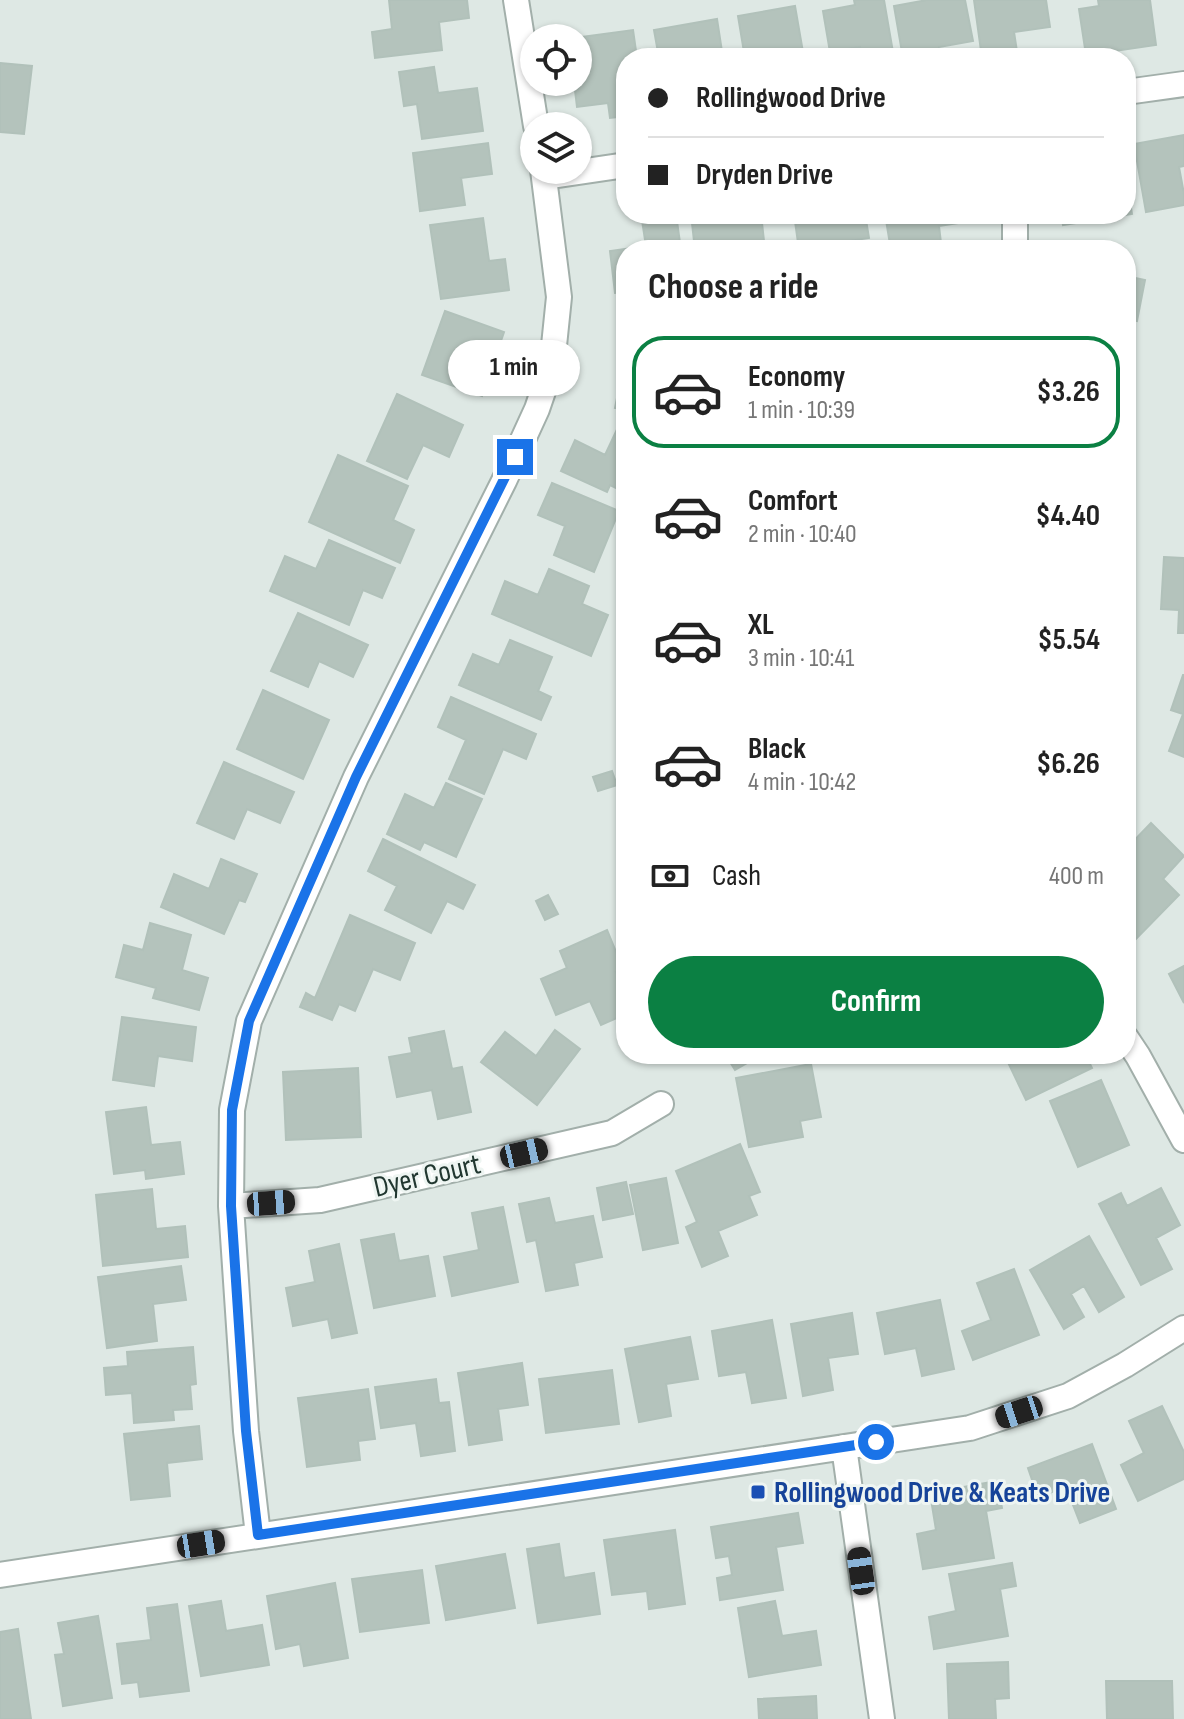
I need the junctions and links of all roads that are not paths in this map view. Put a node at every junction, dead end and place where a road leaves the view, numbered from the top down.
1 (516, 0) edge
2 (1184, 84) edge
3 (1136, 91) edge
4 (534, 112) edge
5 (616, 166) edge
6 (592, 169) edge
7 (545, 184) edge
8 (1136, 1053) edge
9 (661, 1104) dead end
10 (1184, 1140) edge
11 (231, 1206) junction
12 (1184, 1328) edge
13 (844, 1447) junction
14 (258, 1535) junction
15 (0, 1575) edge
16 (882, 1719) edge

1 - 4 street
2 - 3 street
5 - 6 street
7 - 11 street
8 - 10 street
9 - 11 street, Dyer Court
11 - 14 street
12 - 13 street
13 - 14 street
13 - 16 street
14 - 15 street

